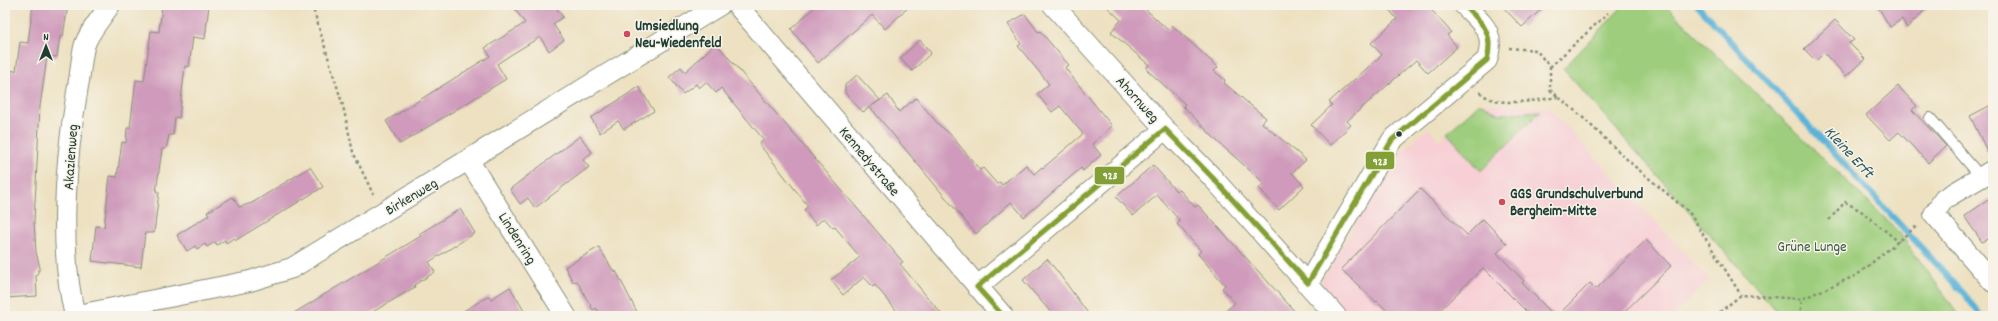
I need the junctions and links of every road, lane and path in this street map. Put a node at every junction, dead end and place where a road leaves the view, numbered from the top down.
1 (110, 5) edge
2 (312, 5) edge
3 (720, 5) edge
4 (737, 5) edge
5 (1053, 5) edge
6 (1464, 5) edge
7 (1608, 13) dead end
8 (1491, 47) junction
9 (1550, 67) junction
10 (1466, 78) junction
11 (1559, 97) junction
12 (1930, 118) dead end
13 (1165, 129) junction
14 (469, 160) junction
15 (1987, 174) edge
16 (386, 212) junction
17 (1829, 220) dead end
18 (1921, 223) dead end
19 (1899, 242) junction
20 (1993, 282) edge
21 (1308, 283) junction
22 (978, 287) junction
23 (1741, 295) junction
24 (1802, 299) junction
25 (74, 316) edge
26 (566, 316) edge
27 (1003, 316) edge
28 (1336, 316) edge
29 (1715, 316) edge
30 (1800, 316) edge

1 - 25 street, Akazienweg
2 - 16 path
3 - 14 street, Birkenweg
4 - 22 street, Kennedystraße
5 - 13 street, Ahornweg
6 - 8 street
7 - 9 path
8 - 9 path
8 - 10 street
9 - 11 path
10 - 11 path
10 - 21 street
11 - 23 path
12 - 15 lane
13 - 21 street, Ahornweg
13 - 22 street
14 - 16 street, Birkenweg
14 - 26 street, Lindenring
15 - 20 street
16 - 25 street, Birkenweg
17 - 19 path
18 - 19 path
19 - 24 path
21 - 28 street, Ahornweg
22 - 27 street, Kennedystraße
23 - 24 path
23 - 29 path
24 - 30 path

